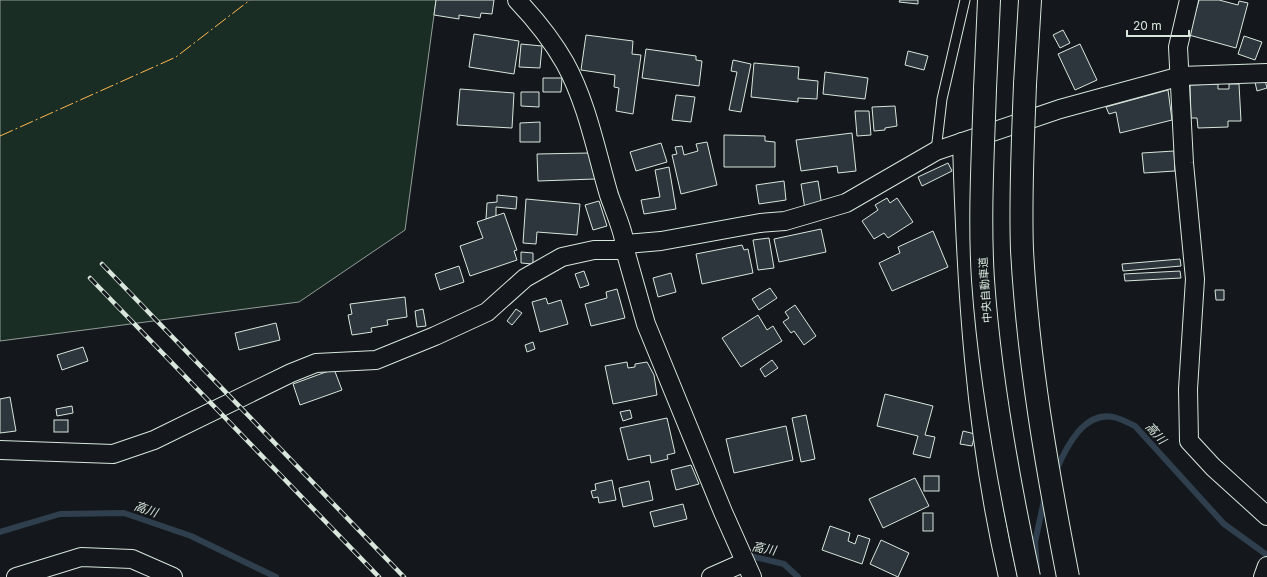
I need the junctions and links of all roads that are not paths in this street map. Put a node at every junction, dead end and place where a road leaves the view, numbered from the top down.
1 (517, 0) edge
2 (965, 0) edge
3 (989, 0) edge
4 (1030, 0) edge
5 (1190, 0) edge
6 (1267, 73) edge
7 (1181, 76) junction
8 (962, 142) junction
9 (936, 151) junction
10 (626, 247) junction
11 (0, 450) edge
12 (1267, 516) edge
13 (1267, 566) edge
14 (749, 570) edge
15 (16, 577) edge
16 (173, 577) edge
17 (711, 577) edge
18 (1008, 577) edge
19 (1028, 577) edge
20 (1068, 577) edge
21 (1264, 577) edge

1 - 10 street
2 - 9 lane
3 - 19 highway, 中央自動車道, bridge
4 - 20 highway, bridge
5 - 7 street
6 - 7 street
7 - 8 street
7 - 12 street
8 - 9 street
8 - 18 street
9 - 10 street
10 - 11 street
10 - 14 street
13 - 21 street
14 - 17 street
15 - 16 street

